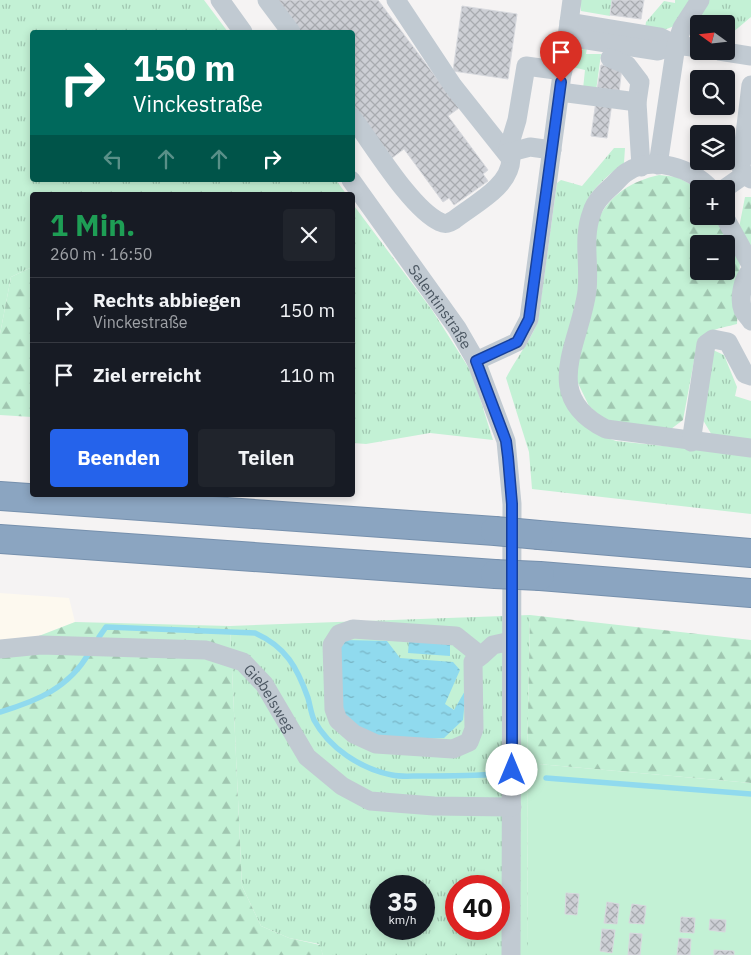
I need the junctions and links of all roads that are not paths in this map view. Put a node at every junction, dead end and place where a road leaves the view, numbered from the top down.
1 (220, 0) edge
2 (267, 0) edge
3 (396, 0) edge
4 (572, 0) edge
5 (700, 0) edge
6 (242, 30) edge
7 (290, 30) edge
8 (569, 30) junction
9 (676, 45) junction
10 (690, 47) edge
11 (735, 54) edge
12 (751, 56) edge
13 (610, 58) dead end
14 (563, 71) junction
15 (751, 85) edge
16 (560, 92) junction
17 (637, 102) junction
18 (355, 121) edge
19 (552, 150) junction
20 (507, 153) junction
21 (649, 166) junction
22 (748, 177) edge
23 (700, 180) edge
24 (351, 182) edge
25 (735, 184) edge
26 (729, 225) edge
27 (751, 265) edge
28 (751, 271) edge
29 (751, 320) edge
30 (751, 327) edge
31 (728, 342) junction
32 (476, 361) junction
33 (751, 376) edge
34 (691, 442) junction
35 (751, 448) edge
36 (0, 496) edge
37 (0, 539) edge
38 (751, 553) edge
39 (627, 583) junction
40 (751, 593) edge
41 (751, 607) edge
42 (512, 641) junction
43 (0, 649) edge
44 (481, 656) junction
45 (512, 807) junction
46 (511, 955) edge

1 - 6 street
2 - 7 street
3 - 20 street
4 - 8 street
5 - 9 street
8 - 9 street
8 - 14 street
9 - 10 street
9 - 21 street
11 - 12 street
13 - 17 street
14 - 16 street
14 - 20 street
15 - 22 street
16 - 17 street
16 - 19 street
17 - 21 street
18 - 20 street
19 - 20 street
19 - 32 street
21 - 23 street
21 - 34 street
22 - 25 street
24 - 32 street, Salentinstraße
26 - 27 street
28 - 29 street
30 - 31 street
31 - 33 street
31 - 34 street
32 - 42 street, Salentinstraße
34 - 35 street
36 - 38 highway, bridge
37 - 39 highway, bridge
39 - 40 highway
39 - 41 highway
42 - 44 street
42 - 45 street, Salentinstraße
43 - 45 street, Giebelsweg
44 - 44 street
45 - 46 street, Salentinstraße

